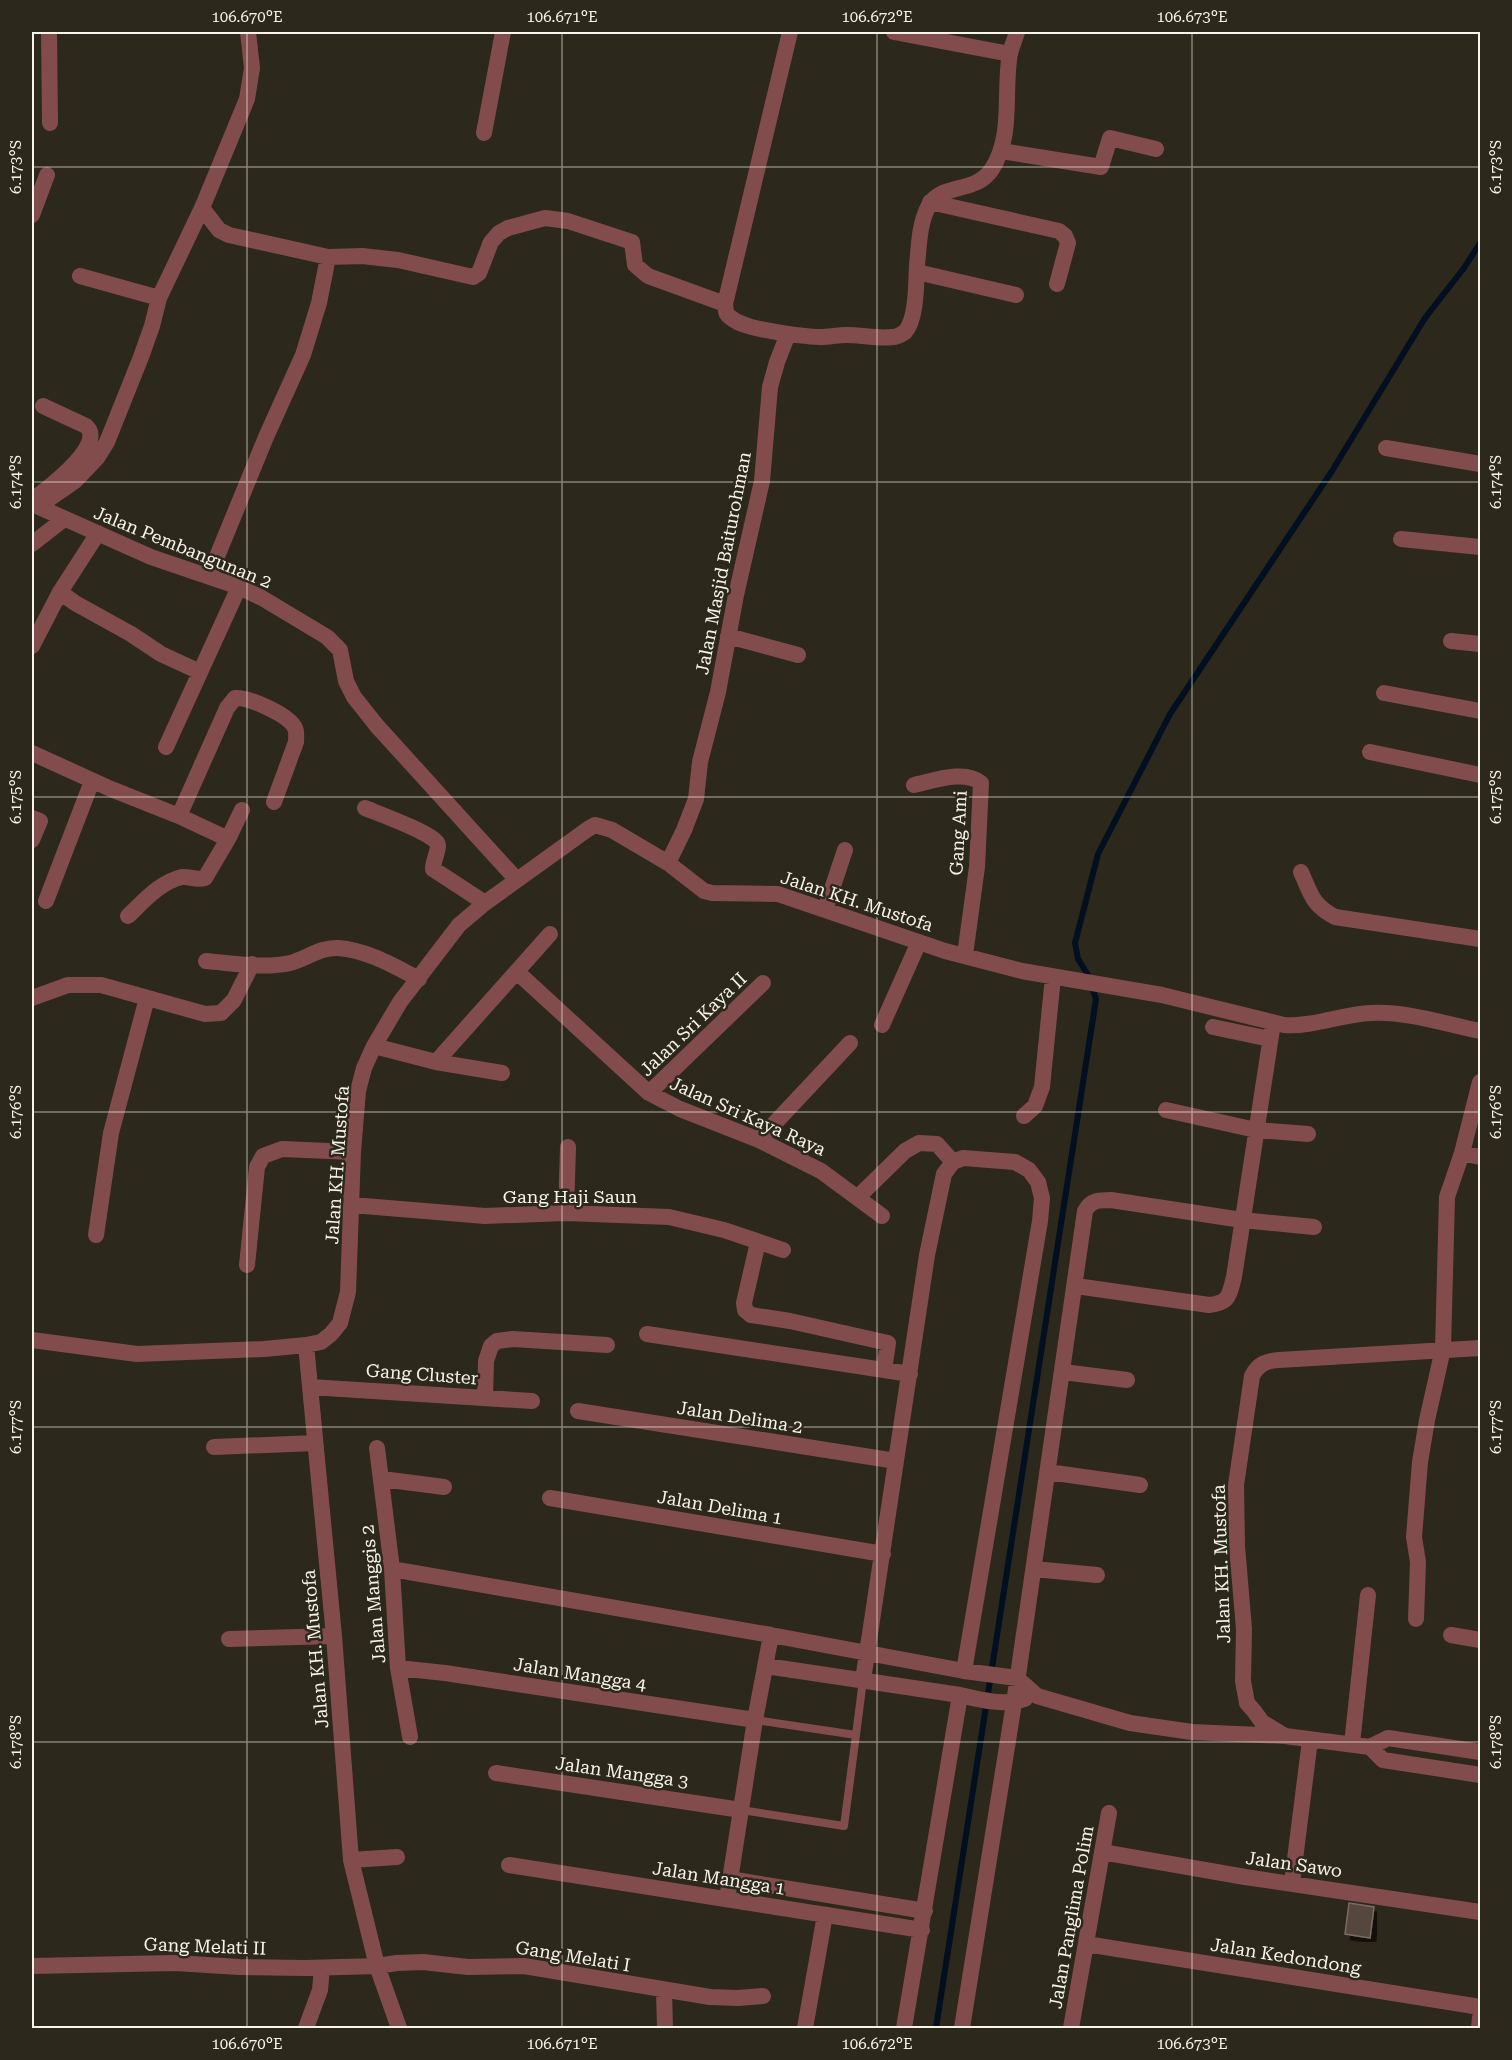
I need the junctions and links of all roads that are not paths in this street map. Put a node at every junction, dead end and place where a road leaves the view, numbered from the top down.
1 (49, 32) edge
2 (248, 32) edge
3 (503, 32) edge
4 (790, 32) edge
5 (894, 32) edge
6 (1017, 32) edge
7 (1010, 54) junction
8 (50, 123) dead end
9 (484, 133) dead end
10 (1155, 149) dead end
11 (1001, 151) junction
12 (47, 175) dead end
13 (930, 202) junction
14 (203, 210) junction
15 (32, 215) edge
16 (328, 257) junction
17 (917, 272) junction
18 (80, 276) dead end
19 (1057, 284) dead end
20 (1016, 295) dead end
21 (159, 298) junction
22 (725, 304) junction
23 (788, 334) junction
24 (43, 406) dead end
25 (1386, 448) dead end
26 (1480, 464) edge
27 (37, 505) edge
28 (63, 518) junction
29 (98, 533) junction
30 (1401, 539) dead end
31 (32, 543) edge
32 (1480, 547) edge
33 (209, 576) junction
34 (239, 587) junction
35 (60, 592) junction
36 (728, 636) junction
37 (1451, 640) dead end
38 (1480, 644) edge
39 (32, 646) edge
40 (798, 655) dead end
41 (200, 672) junction
42 (1384, 693) dead end
43 (1480, 711) edge
44 (166, 747) dead end
45 (1370, 752) dead end
46 (32, 753) edge
47 (1480, 775) edge
48 (92, 781) junction
49 (914, 785) dead end
50 (274, 802) dead end
51 (365, 808) dead end
52 (242, 810) dead end
53 (178, 816) junction
54 (32, 818) edge
55 (228, 839) junction
56 (32, 840) edge
57 (845, 850) dead end
58 (668, 864) junction
59 (1301, 872) dead end
60 (517, 880) junction
61 (46, 901) dead end
62 (484, 903) junction
63 (825, 910) junction
64 (128, 916) dead end
65 (550, 934) dead end
66 (1480, 939) edge
67 (918, 942) junction
68 (965, 955) junction
69 (206, 961) dead end
70 (252, 964) junction
71 (517, 972) junction
72 (1053, 977) junction
73 (419, 979) junction
74 (764, 983) dead end
75 (32, 998) edge
76 (147, 998) junction
77 (882, 1025) dead end
78 (1213, 1027) dead end
79 (1271, 1031) junction
80 (1480, 1031) edge
81 (850, 1043) dead end
82 (374, 1046) junction
83 (436, 1062) junction
84 (502, 1073) dead end
85 (1480, 1082) edge
86 (649, 1093) junction
87 (1166, 1110) dead end
88 (1024, 1116) dead end
89 (1256, 1130) junction
90 (1308, 1134) dead end
91 (759, 1140) junction
92 (568, 1147) dead end
93 (353, 1152) junction
94 (1462, 1153) junction
95 (1480, 1157) edge
96 (952, 1162) junction
97 (858, 1197) junction
98 (352, 1204) junction
99 (566, 1213) junction
100 (882, 1216) dead end
101 (1242, 1220) junction
102 (1314, 1227) dead end
103 (96, 1235) dead end
104 (758, 1242) junction
105 (783, 1250) dead end
106 (247, 1265) dead end
107 (1076, 1286) junction
108 (647, 1334) dead end
109 (32, 1340) edge
110 (306, 1345) junction
111 (607, 1345) dead end
112 (1480, 1348) edge
113 (1443, 1349) junction
114 (884, 1370) junction
115 (1063, 1372) junction
116 (910, 1374) junction
117 (1127, 1380) dead end
118 (310, 1387) junction
119 (485, 1398) junction
120 (532, 1401) dead end
121 (578, 1411) dead end
122 (315, 1443) junction
123 (214, 1447) dead end
124 (377, 1448) dead end
125 (896, 1461) junction
126 (1048, 1472) junction
127 (382, 1479) junction
128 (1140, 1485) dead end
129 (444, 1487) dead end
130 (550, 1498) dead end
131 (883, 1554) junction
132 (392, 1569) junction
133 (1034, 1569) junction
134 (1097, 1575) dead end
135 (1368, 1595) dead end
136 (1416, 1619) dead end
137 (771, 1635) junction
138 (1451, 1635) dead end
139 (334, 1636) junction
140 (229, 1639) dead end
141 (1480, 1640) edge
142 (867, 1654) junction
143 (922, 1663) junction
144 (766, 1666) junction
145 (399, 1668) junction
146 (964, 1671) junction
147 (1013, 1677) junction
148 (863, 1680) junction
149 (915, 1688) junction
150 (1037, 1696) junction
151 (968, 1697) junction
152 (1010, 1702) junction
153 (755, 1720) junction
154 (856, 1734) junction
155 (1285, 1736) junction
156 (410, 1737) dead end
157 (1310, 1740) junction
158 (1352, 1744) junction
159 (1370, 1747) junction
160 (1480, 1752) edge
161 (496, 1773) dead end
162 (1480, 1775) edge
163 (741, 1810) junction
164 (1108, 1813) dead end
165 (1102, 1852) junction
166 (397, 1857) dead end
167 (351, 1860) junction
168 (509, 1864) dead end
169 (730, 1879) junction
170 (1292, 1883) junction
171 (727, 1899) junction
172 (925, 1911) junction
173 (1480, 1912) edge
174 (825, 1915) junction
175 (922, 1930) junction
176 (1086, 1944) junction
177 (32, 1966) edge
178 (377, 1966) junction
179 (322, 1968) junction
180 (664, 1990) junction
181 (763, 1996) dead end
182 (1480, 2007) edge
183 (1480, 2016) edge
184 (306, 2028) edge
185 (399, 2028) edge
186 (665, 2028) edge
187 (805, 2028) edge
188 (904, 2028) edge
189 (962, 2028) edge
190 (1071, 2028) edge
191 (1479, 2028) edge

1 - 8 street
2 - 14 street
3 - 9 street
4 - 22 street
5 - 7 street
6 - 7 street
7 - 11 street
10 - 11 street
11 - 13 street
12 - 15 street
13 - 17 street
13 - 19 street
14 - 16 street
14 - 21 street
16 - 22 street
16 - 33 street
17 - 20 street
17 - 23 street
18 - 21 street
21 - 27 street
22 - 23 street
23 - 36 street, Jalan Masjid Baiturohman
24 - 27 street
25 - 26 street
27 - 28 street, Jalan Pembangunan 2
28 - 29 street, Jalan Pembangunan 2
28 - 31 street
29 - 33 street, Jalan Pembangunan 2
29 - 35 street
30 - 32 street
33 - 34 street, Jalan Pembangunan 2
34 - 41 street
34 - 60 street, Jalan Pembangunan 2
35 - 39 street
35 - 41 street
36 - 40 street
36 - 58 street, Jalan Masjid Baiturohman
37 - 38 street
41 - 44 street
42 - 43 street
45 - 47 street
46 - 48 street
48 - 53 street
48 - 61 street
49 - 68 street, Gang Ami
50 - 53 street
51 - 62 street
52 - 55 street
53 - 55 street
54 - 56 street
55 - 64 street
57 - 63 street
58 - 60 street, Jalan KH. Mustofa
58 - 63 street, Jalan KH. Mustofa
59 - 66 street
60 - 62 street, Jalan KH. Mustofa
62 - 73 street, Jalan KH. Mustofa
63 - 67 street, Jalan KH. Mustofa
65 - 71 street
67 - 68 street, Jalan KH. Mustofa
67 - 77 street
68 - 72 street, Jalan KH. Mustofa
69 - 70 street
70 - 73 street
70 - 76 street
71 - 83 street
71 - 86 street, Jalan Sri Kaya Raya
72 - 79 street, Jalan KH. Mustofa
72 - 88 street
73 - 82 street, Jalan KH. Mustofa
74 - 86 street, Jalan Sri Kaya II
75 - 76 street
76 - 103 street
78 - 79 street
79 - 80 street
79 - 89 street
81 - 91 street
82 - 83 street
82 - 93 street, Jalan KH. Mustofa
83 - 84 street
85 - 94 street
86 - 91 street, Jalan Sri Kaya Raya
87 - 89 street
89 - 90 street
89 - 101 street
91 - 97 street, Jalan Sri Kaya Raya
92 - 99 street
93 - 98 street, Jalan KH. Mustofa
93 - 106 street
94 - 95 street
94 - 113 street
96 - 97 street
96 - 116 street
96 - 146 street
97 - 100 street, Jalan Sri Kaya Raya
98 - 99 street, Gang Haji Saun
98 - 110 street, Jalan KH. Mustofa
99 - 104 street, Gang Haji Saun
101 - 102 street
101 - 107 street
101 - 107 street
104 - 105 street, Gang Haji Saun
104 - 114 street
107 - 115 street
108 - 114 street
109 - 110 street
110 - 118 street, Jalan KH. Mustofa
111 - 119 street
112 - 113 street, Jalan KH. Mustofa
113 - 136 street
113 - 155 street, Jalan KH. Mustofa
114 - 116 street
115 - 117 street
115 - 126 street
116 - 125 street
118 - 119 street, Gang Cluster
118 - 122 street, Jalan KH. Mustofa
119 - 120 street, Gang Cluster
121 - 125 street, Jalan Delima 2
122 - 123 street
122 - 139 street, Jalan KH. Mustofa
124 - 127 street, Jalan Manggis 2
125 - 131 street
126 - 128 street
126 - 133 street
127 - 129 street
127 - 132 street, Jalan Manggis 2
130 - 131 street, Jalan Delima 1
131 - 142 street
132 - 137 street
132 - 145 street, Jalan Manggis 2
133 - 134 street
133 - 147 street
135 - 158 street
137 - 142 street
137 - 144 street
138 - 141 street
139 - 140 street
139 - 167 street, Jalan KH. Mustofa
142 - 143 street
142 - 148 street
143 - 146 street
143 - 149 street
144 - 148 street
144 - 153 street
145 - 153 street, Jalan Mangga 4
145 - 156 street, Jalan Manggis 2
146 - 147 street
147 - 150 street
147 - 152 street
148 - 149 street
148 - 154 lane
149 - 151 street
150 - 152 street
150 - 155 street
151 - 152 street
151 - 172 street
152 - 189 street
153 - 154 lane
153 - 163 street
154 - 163 lane
155 - 157 street
157 - 158 street
157 - 170 street
158 - 159 street
159 - 160 street
159 - 162 street
161 - 163 street, Jalan Mangga 3
163 - 169 street
164 - 165 street, Jalan Panglima Polim
165 - 170 street, Jalan Sawo
165 - 176 street, Jalan Panglima Polim
166 - 167 street
167 - 178 street, Jalan KH. Mustofa
168 - 171 street, Jalan Mangga 1
169 - 171 street
169 - 172 street, Jalan Mangga 1
170 - 173 street, Jalan Sawo
171 - 174 street, Jalan Mangga 1
172 - 175 street
174 - 175 street, Jalan Mangga 1
174 - 187 street
175 - 188 street
176 - 182 street, Jalan Kedondong
176 - 190 street, Jalan Panglima Polim
177 - 179 street, Gang Melati II
178 - 179 street, Gang Melati II
178 - 180 street, Gang Melati I
178 - 185 street, Jalan KH. Mustofa
179 - 184 street
180 - 181 street, Gang Melati I
180 - 186 street
183 - 191 street

